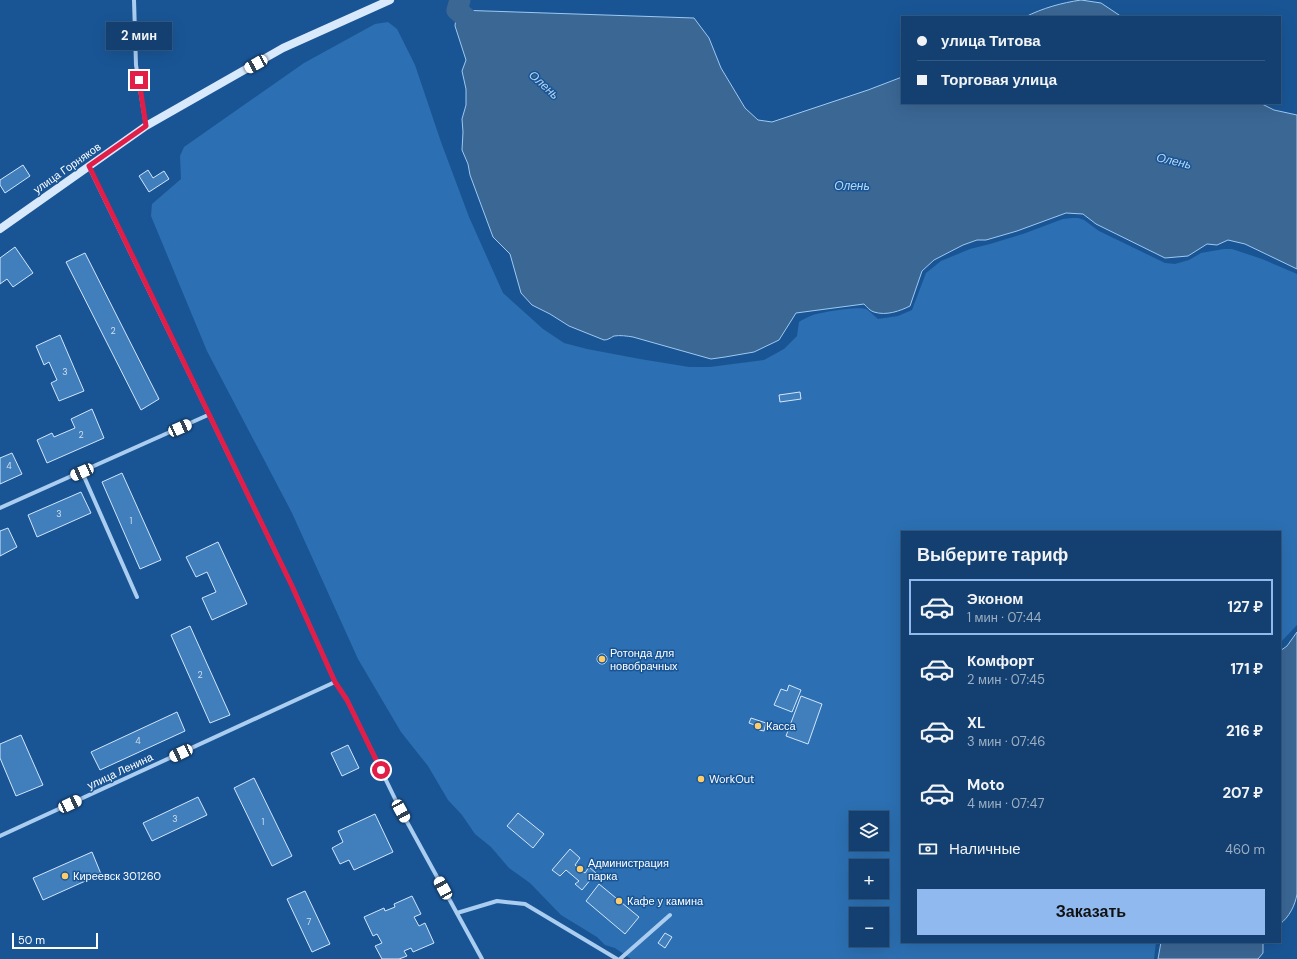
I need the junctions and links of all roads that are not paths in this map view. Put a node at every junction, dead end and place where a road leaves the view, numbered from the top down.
1 (134, 0) edge
2 (390, 0) edge
3 (146, 126) junction
4 (89, 166) junction
5 (0, 229) edge
6 (208, 415) junction
7 (82, 472) junction
8 (0, 508) edge
9 (137, 597) dead end
10 (335, 682) junction
11 (0, 836) edge
12 (457, 913) junction
13 (670, 915) dead end
14 (481, 957) edge
15 (475, 959) edge
16 (618, 959) edge

1 - 3 street
2 - 3 main road, улица Горняков
3 - 4 main road, улица Горняков
4 - 5 main road, улица Горняков
4 - 6 street
6 - 7 street
6 - 10 street
7 - 8 street
7 - 9 street
10 - 11 street, улица Ленина
10 - 12 street
12 - 14 street
12 - 16 street
13 - 16 street
14 - 15 street

